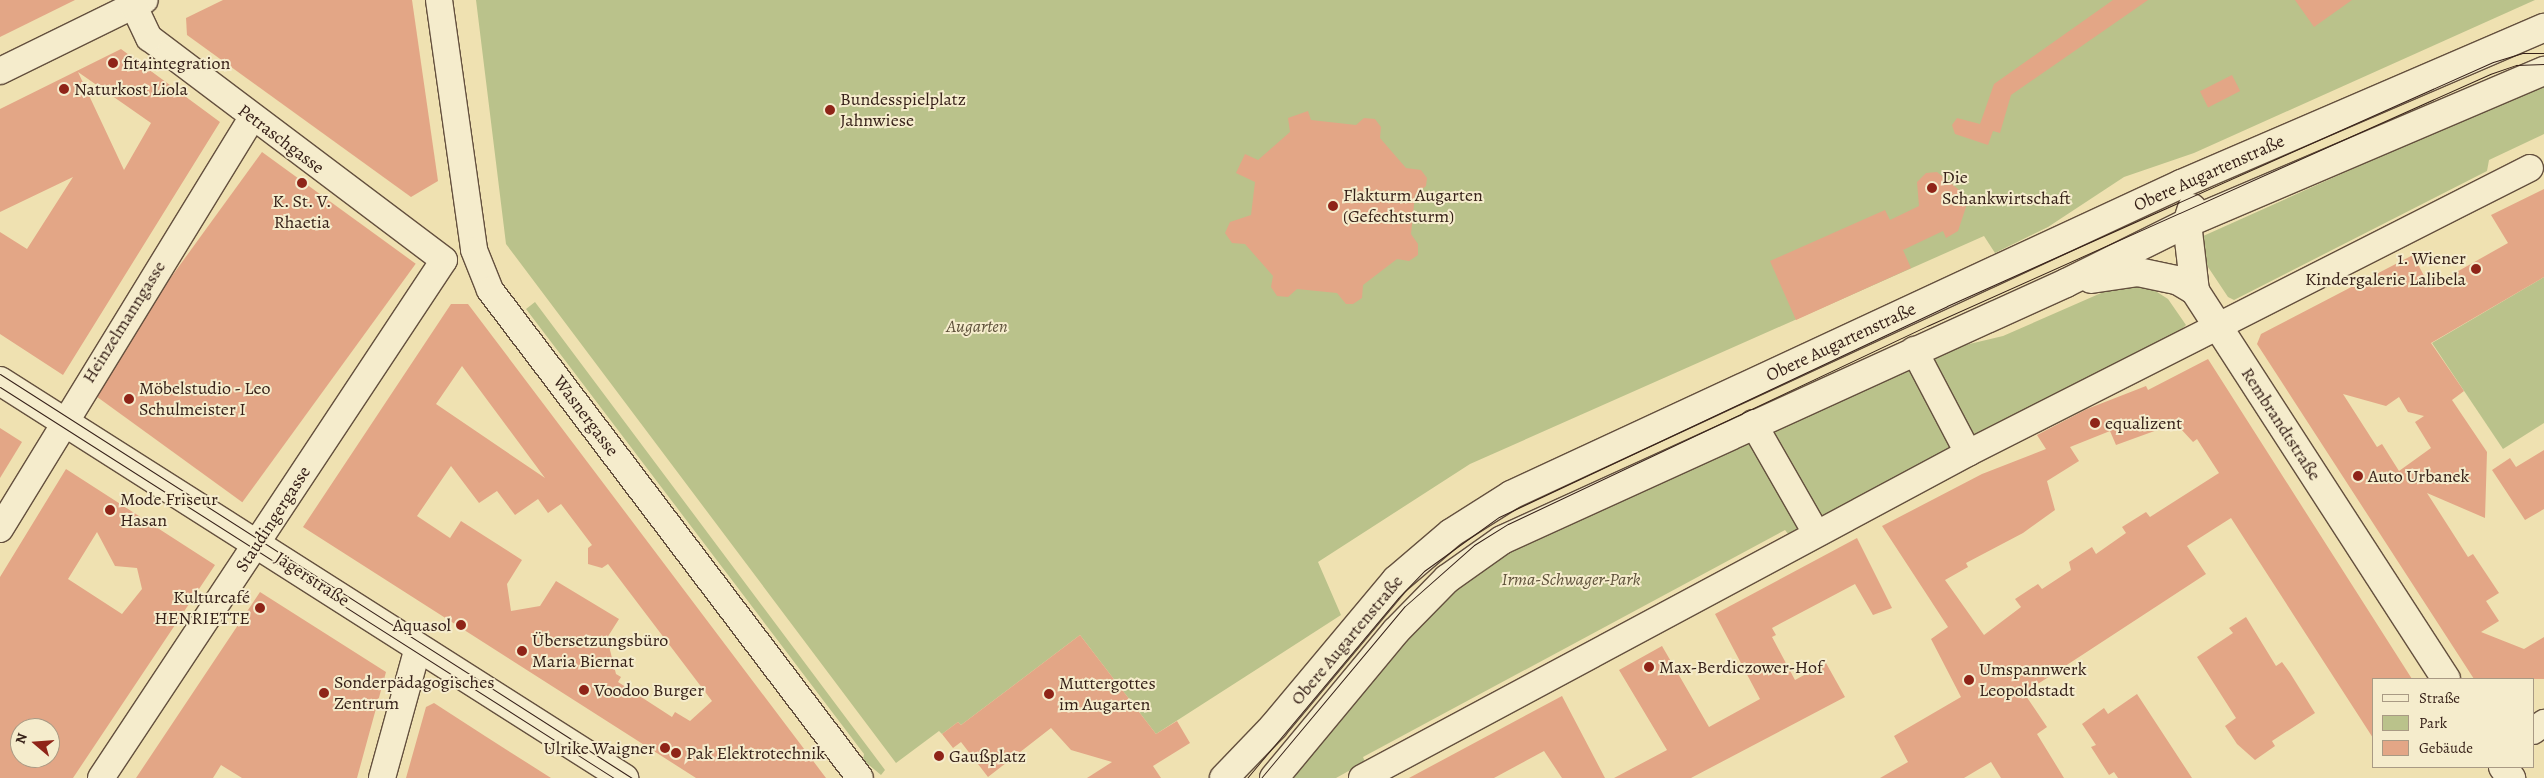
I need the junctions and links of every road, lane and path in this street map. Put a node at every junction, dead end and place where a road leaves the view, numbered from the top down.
1 (439, 0) edge
2 (136, 2) edge
3 (2542, 31) edge
4 (0, 71) edge
5 (2544, 71) edge
6 (252, 117) junction
7 (2230, 162) junction
8 (2530, 168) dead end
9 (2187, 223) junction
10 (444, 260) joint
11 (2066, 283) junction
12 (2195, 291) junction
13 (2218, 326) junction
14 (1914, 350) junction
15 (0, 381) edge
16 (64, 422) junction
17 (1754, 423) junction
18 (1968, 453) junction
19 (0, 529) edge
20 (1816, 533) junction
21 (256, 544) junction
22 (418, 647) junction
23 (2445, 678) edge
24 (101, 778) edge
25 (382, 778) edge
26 (624, 778) edge
27 (860, 778) edge
28 (1224, 778) edge
29 (1274, 778) edge
30 (1362, 778) edge

1 - 27 street, Wasnergasse
2 - 4 street
2 - 6 street, Petraschgasse
3 - 7 street, Obere Augartenstraße
5 - 9 street, Obere Augartenstraße
6 - 10 street, Petraschgasse
6 - 16 street, Heinzelmanngasse
7 - 9 street, Rembrandtstraße
7 - 28 street, Obere Augartenstraße
8 - 13 street
9 - 11 street, Obere Augartenstraße
9 - 12 street, Rembrandtstraße
10 - 21 street, Staudingergasse
11 - 12 street
11 - 14 street, Obere Augartenstraße
12 - 13 street, Rembrandtstraße
13 - 18 street
13 - 23 street, Rembrandtstraße
14 - 17 street, Obere Augartenstraße
14 - 18 street
15 - 16 street, Jägerstraße
16 - 19 street, Heinzelmanngasse
16 - 21 street, Jägerstraße
17 - 20 street
17 - 29 street, Obere Augartenstraße
18 - 20 street
20 - 30 street
21 - 22 street, Jägerstraße
21 - 24 street, Staudingergasse
22 - 25 street
22 - 26 street, Jägerstraße

